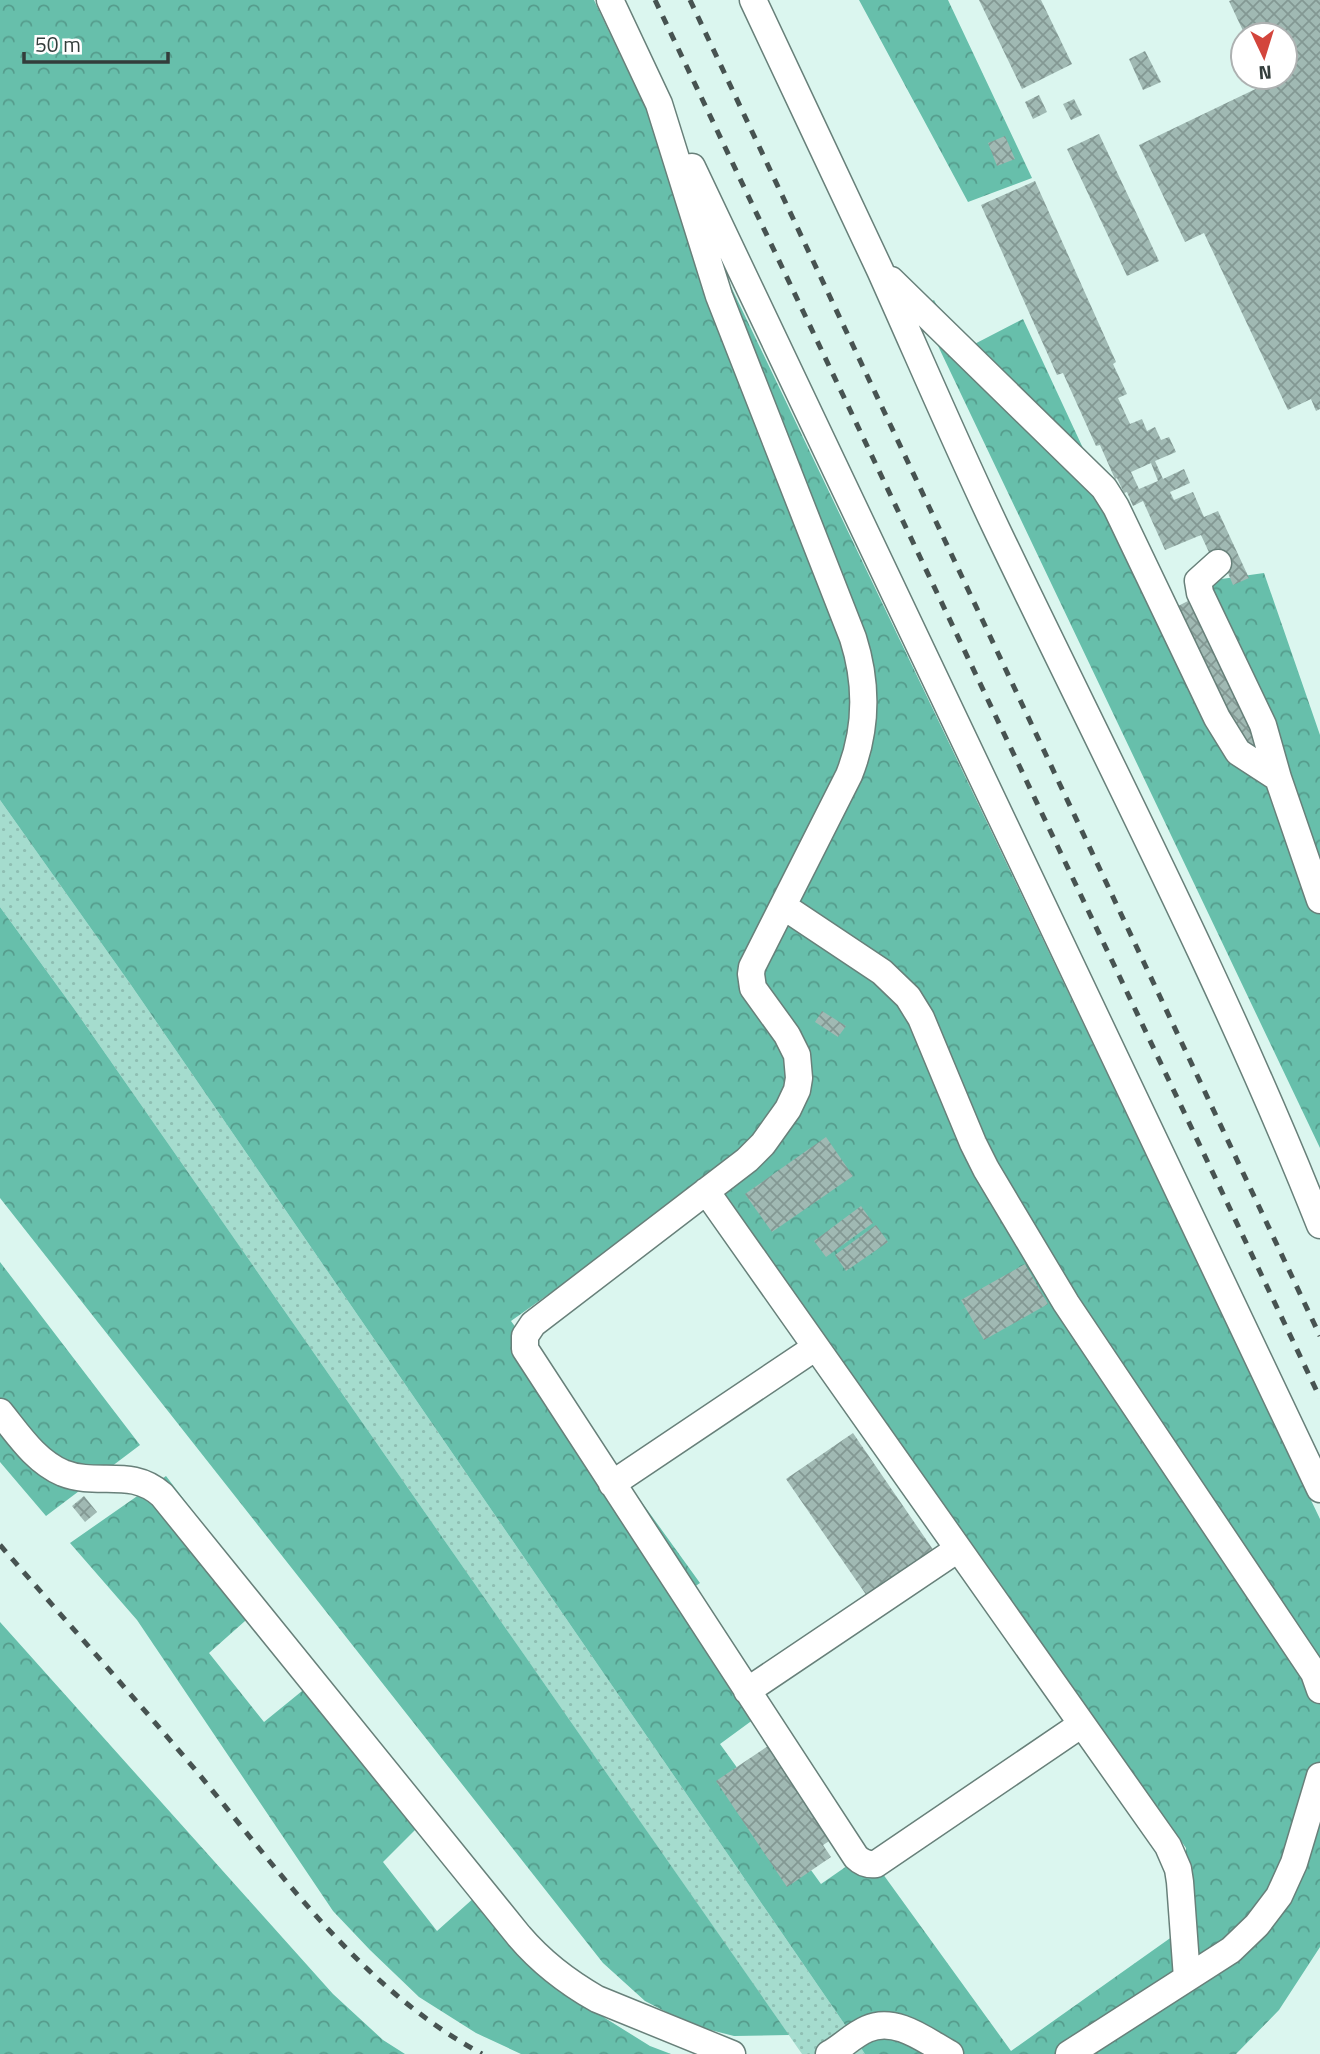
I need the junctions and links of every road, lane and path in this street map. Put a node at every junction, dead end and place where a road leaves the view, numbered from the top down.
1 (610, 0) edge
2 (753, 0) edge
3 (674, 148) junction
4 (879, 268) junction
5 (1217, 563) dead end
6 (1278, 778) junction
7 (1320, 900) edge
8 (783, 906) junction
9 (706, 1191) junction
10 (1320, 1225) edge
11 (816, 1347) junction
12 (0, 1412) edge
13 (612, 1484) junction
14 (1320, 1489) edge
15 (958, 1549) junction
16 (1320, 1690) edge
17 (747, 1691) junction
18 (1082, 1724) junction
19 (1320, 1776) edge
20 (1187, 1978) junction
21 (732, 2054) edge
22 (829, 2054) edge
23 (950, 2054) edge
24 (1069, 2054) edge

1 - 3 street
2 - 4 street
3 - 8 street
3 - 14 street
4 - 6 street
4 - 10 street
5 - 6 street
6 - 7 street
8 - 9 street
8 - 16 street
9 - 11 street
9 - 13 street
11 - 13 street
11 - 15 street
12 - 21 street
13 - 17 street
15 - 17 street
15 - 18 street
17 - 18 street
18 - 20 street
19 - 20 street
20 - 24 street
22 - 23 street

